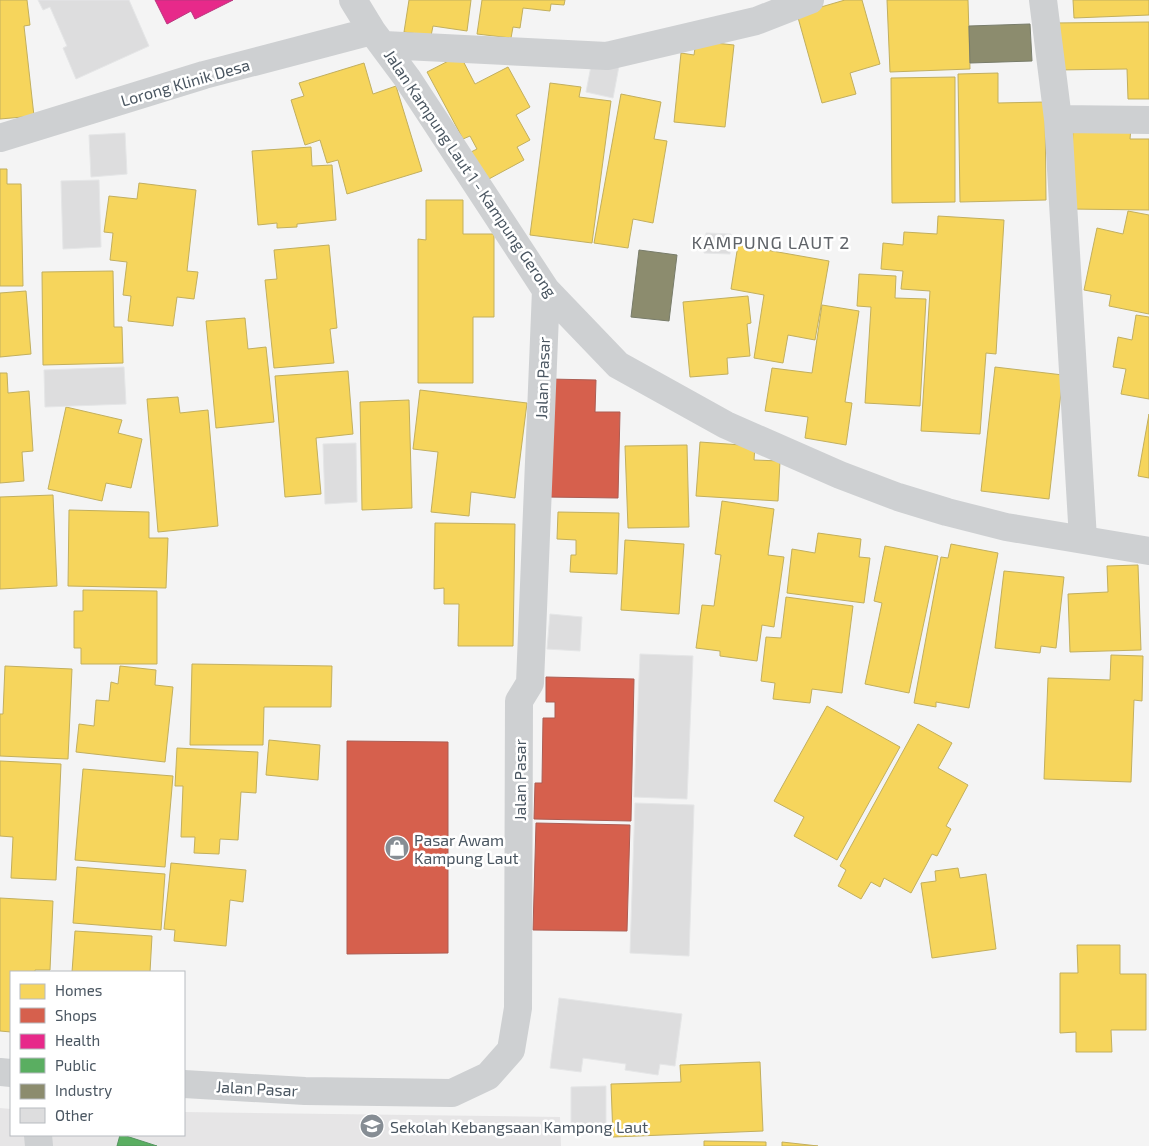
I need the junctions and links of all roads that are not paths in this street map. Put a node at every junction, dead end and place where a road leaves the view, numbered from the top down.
1 (353, 0) edge
2 (810, 0) edge
3 (1043, 0) edge
4 (378, 38) junction
5 (1058, 119) junction
6 (1149, 120) edge
7 (0, 138) edge
8 (546, 290) junction
9 (1084, 539) junction
10 (1149, 551) edge
11 (185, 1084) edge

1 - 4 street, Jalan Kampung Laut 1 - Kampung Gerong
2 - 4 street, Lorong Klinik Desa
3 - 5 street
4 - 7 street, Lorong Klinik Desa
4 - 8 street, Jalan Kampung Laut 1 - Kampung Gerong
5 - 6 street
5 - 9 street
8 - 9 street, Jalan Kampung Laut 1 - Kampung Gerong
8 - 11 street, Jalan Pasar
9 - 10 street, Jalan Kampung Laut 1 - Kampung Gerong

